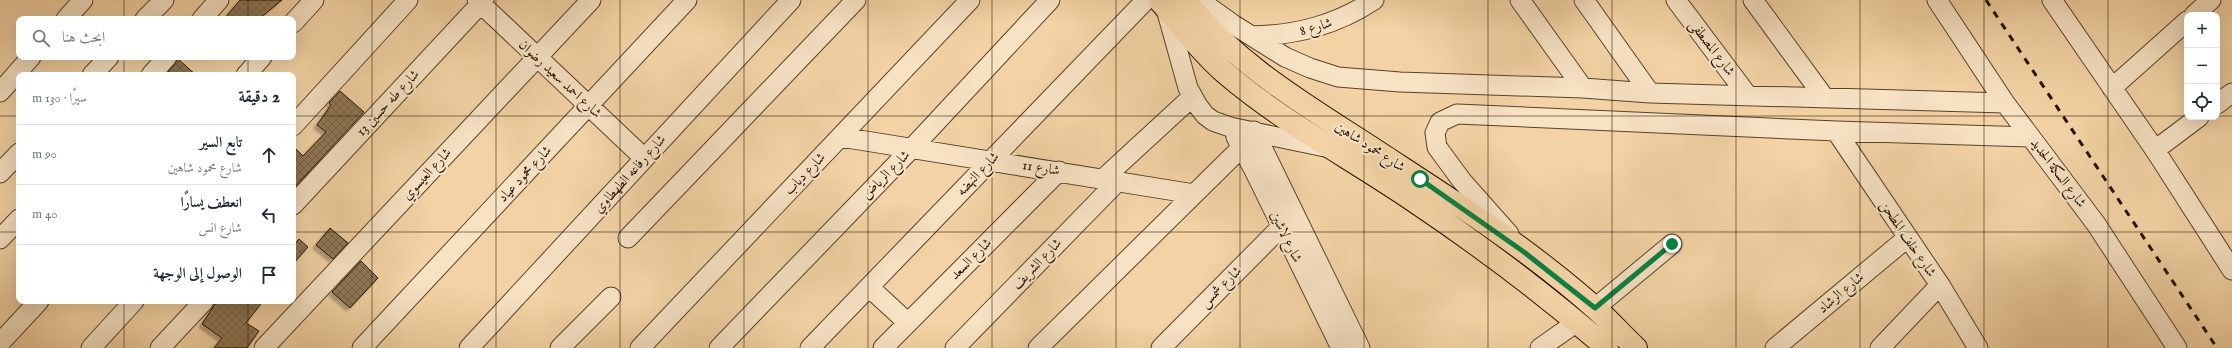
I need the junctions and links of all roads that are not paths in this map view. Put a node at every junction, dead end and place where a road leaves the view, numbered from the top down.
1 (83, 0) edge
2 (164, 0) edge
3 (220, 0) edge
4 (314, 0) edge
5 (408, 0) edge
6 (687, 0) edge
7 (791, 0) edge
8 (856, 0) edge
9 (970, 0) edge
10 (1050, 0) edge
11 (1199, 0) edge
12 (1374, 0) edge
13 (1520, 0) edge
14 (1584, 0) edge
15 (1676, 0) edge
16 (1753, 0) edge
17 (1937, 0) edge
18 (2052, 0) edge
19 (480, 1) edge
20 (585, 2) edge
21 (1164, 2) edge
22 (2197, 9) edge
23 (69, 16) edge
24 (149, 16) edge
25 (205, 16) edge
26 (296, 20) edge
27 (1252, 36) junction
28 (537, 57) junction
29 (29, 60) edge
30 (106, 60) edge
31 (164, 60) edge
32 (259, 60) edge
33 (18, 72) edge
34 (95, 72) edge
35 (154, 72) edge
36 (249, 72) edge
37 (16, 74) edge
38 (1583, 88) junction
39 (2112, 88) junction
40 (0, 92) edge
41 (1650, 93) junction
42 (2232, 93) edge
43 (1748, 96) junction
44 (1192, 97) junction
45 (1824, 98) junction
46 (2220, 102) edge
47 (2006, 103) junction
48 (589, 106) junction
49 (2195, 120) edge
50 (296, 123) edge
51 (1230, 127) junction
52 (1836, 131) junction
53 (1254, 132) junction
54 (841, 137) junction
55 (2030, 137) junction
56 (1242, 147) junction
57 (912, 148) junction
58 (1338, 150) junction
59 (2155, 150) junction
60 (16, 156) edge
61 (644, 158) junction
62 (991, 161) junction
63 (1262, 167) junction
64 (1059, 171) junction
65 (0, 173) edge
66 (1111, 179) junction
67 (1194, 194) junction
68 (296, 202) edge
69 (16, 222) edge
70 (1281, 227) junction
71 (628, 238) dead end
72 (1907, 238) junction
73 (0, 240) edge
74 (1672, 244) dead end
75 (1524, 252) junction
76 (2232, 270) edge
77 (1940, 285) junction
78 (869, 288) junction
79 (611, 297) dead end
80 (36, 304) edge
81 (131, 304) edge
82 (201, 304) edge
83 (1595, 308) junction
84 (1577, 322) junction
85 (908, 323) junction
86 (0, 343) edge
87 (91, 348) edge
88 (160, 348) edge
89 (264, 348) edge
90 (362, 348) edge
91 (469, 348) edge
92 (560, 348) edge
93 (640, 348) edge
94 (719, 348) edge
95 (810, 348) edge
96 (883, 348) edge
97 (955, 348) edge
98 (1038, 348) edge
99 (1162, 348) edge
100 (1341, 348) edge
101 (1360, 348) edge
102 (1540, 348) edge
103 (1607, 348) edge
104 (1636, 348) edge
105 (1775, 348) edge
106 (1880, 348) edge
107 (1978, 348) edge
108 (2177, 348) edge

1 - 23 street
2 - 24 street
3 - 25 street
4 - 26 street
5 - 50 street
6 - 48 street, شارع محمود عياد
7 - 61 street, شارع رفاعه الطهطاوي
8 - 71 street
9 - 54 street, شارع دياب
10 - 57 street, شارع الرياض
11 - 27 street
12 - 27 street, شارع 8
13 - 38 street
14 - 41 street
15 - 43 street, شارع المصطفى
16 - 45 street
17 - 47 street, شارع السكة الحديد
18 - 39 street
19 - 28 street, شارع احمد سعيد رضوان
19 - 68 street, شارع طه حسين 13
20 - 28 street, شارع العيسوي
21 - 44 street
21 - 58 main road, شارع محمود شاهين
21 - 62 street, شارع النهضه
21 - 75 main road, شارع محمود شاهين
22 - 39 street
27 - 38 street
28 - 48 street, شارع احمد سعيد رضوان
28 - 89 street, شارع العيسوي
29 - 33 street
30 - 34 street
31 - 35 street
32 - 36 street
37 - 40 street
38 - 41 street
39 - 59 street
41 - 43 street
42 - 46 street
43 - 45 street
44 - 51 street
44 - 66 street, شارع الشريف
45 - 47 street
47 - 55 street, شارع السكة الحديد
48 - 61 street, شارع احمد سعيد رضوان
48 - 90 street, شارع محمود عياد
49 - 59 street
51 - 53 street
51 - 56 street, شارع لاشين
52 - 55 street
52 - 72 street, شارع خلف المطحن
52 - 75 street
53 - 58 street
53 - 63 street, شارع لاشين
54 - 57 street, شارع 11
54 - 93 street, شارع دياب
55 - 108 street, شارع السكة الحديد
56 - 63 street, شارع لاشين
56 - 67 street
57 - 62 street, شارع 11
57 - 94 street, شارع الرياض
58 - 84 main road, شارع محمود شاهين
59 - 76 street
60 - 65 street
61 - 91 street, شارع رفاعه الطهطاوي
62 - 64 street, شارع 11
62 - 78 street, شارع النهضه
63 - 70 street, شارع لاشين
63 - 101 street, شارع لاشين
64 - 66 street, شارع 11
64 - 85 street, شارع السعد
66 - 67 street, شارع 11
66 - 97 street, شارع الشريف
67 - 98 street
69 - 73 street
70 - 99 street, شارع شمس
70 - 100 street, شارع لاشين
72 - 77 street, شارع خلف المطحن
72 - 105 street, شارع الرشاد
74 - 83 street
75 - 83 main road, شارع محمود شاهين
77 - 106 street
77 - 107 street, شارع خلف المطحن
78 - 85 street
78 - 95 street, شارع النهضه
79 - 92 street
80 - 86 street
81 - 87 street
82 - 88 street
83 - 104 main road, شارع محمود شاهين
84 - 102 street
84 - 103 main road, شارع محمود شاهين
85 - 96 street, شارع السعد

